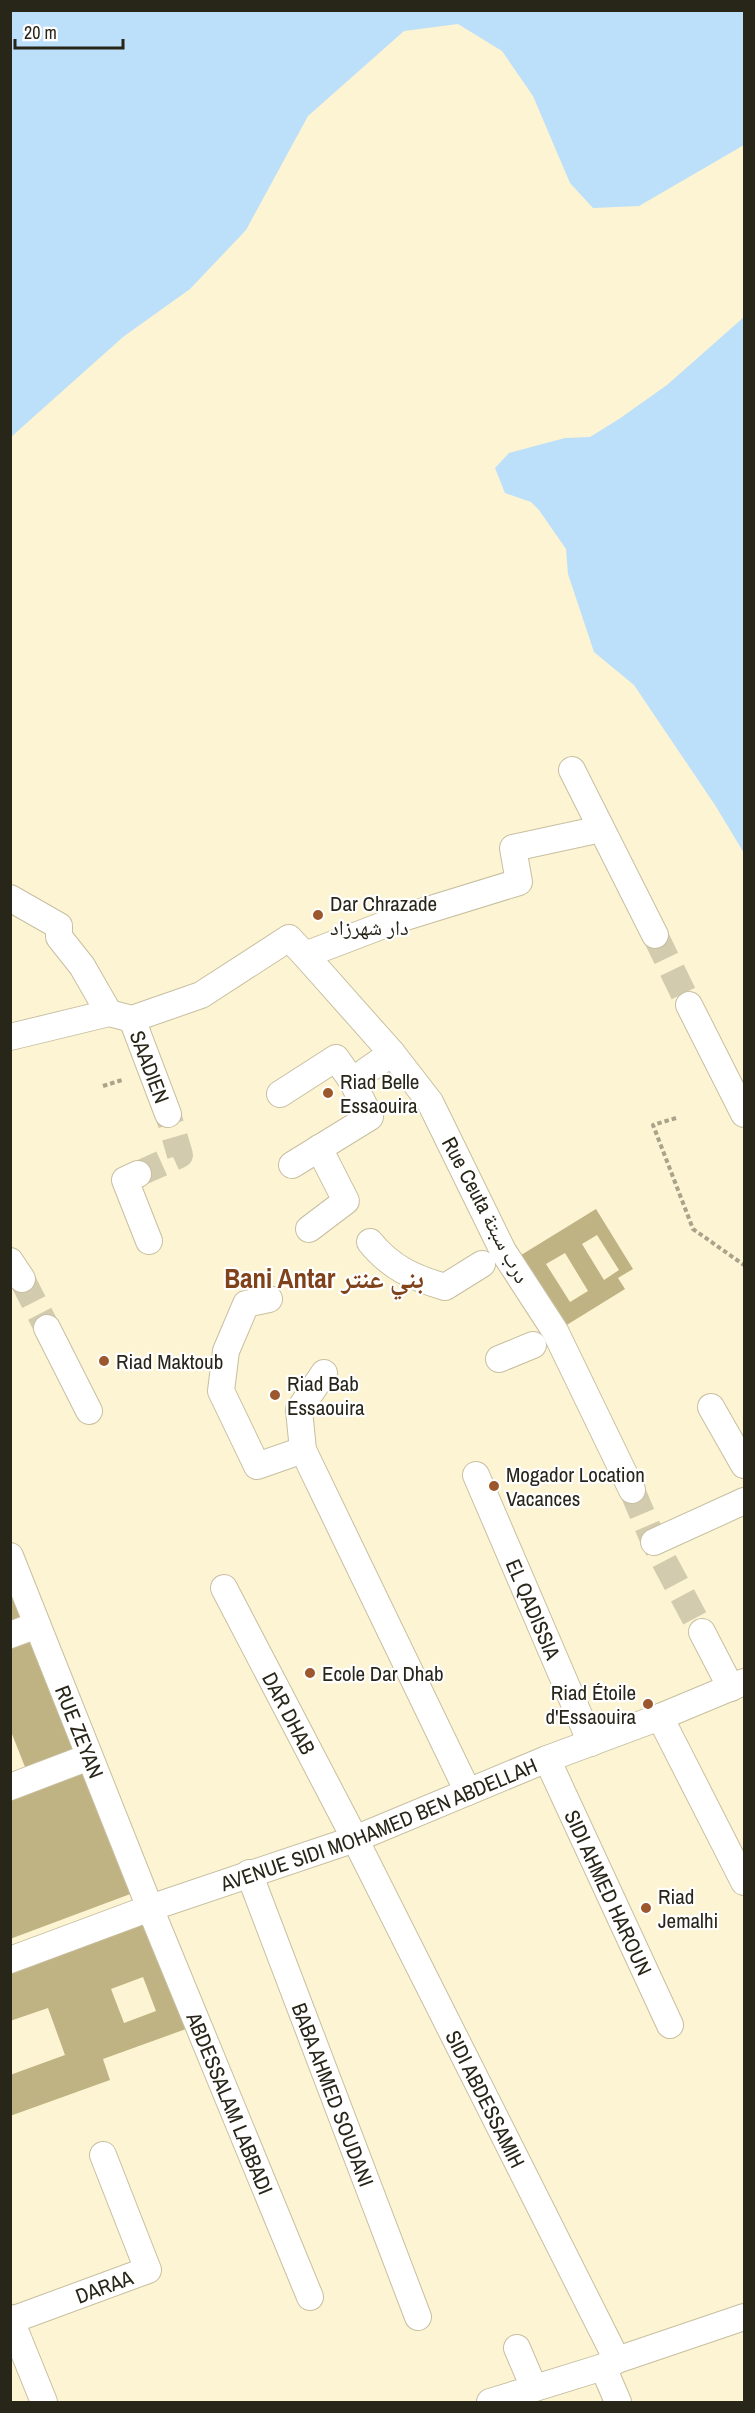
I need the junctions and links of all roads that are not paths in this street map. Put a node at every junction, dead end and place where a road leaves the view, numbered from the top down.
1 (572, 770) dead end
2 (601, 829) junction
3 (10, 898) edge
4 (655, 935) tunnel mouth
5 (305, 955) junction
6 (689, 1005) tunnel mouth
7 (120, 1016) junction
8 (10, 1037) edge
9 (392, 1053) junction
10 (352, 1081) junction
11 (280, 1094) dead end
12 (168, 1114) tunnel mouth
13 (744, 1114) edge
14 (319, 1148) junction
15 (292, 1165) dead end
16 (138, 1174) dead end
17 (309, 1229) dead end
18 (149, 1241) dead end
19 (370, 1242) dead end
20 (482, 1264) dead end
21 (269, 1299) dead end
22 (47, 1328) tunnel mouth
23 (533, 1345) dead end
24 (500, 1359) dead end
25 (324, 1373) dead end
26 (711, 1407) dead end
27 (89, 1411) dead end
28 (303, 1450) junction
29 (744, 1465) edge
30 (476, 1475) dead end
31 (632, 1490) tunnel mouth
32 (744, 1501) edge
33 (654, 1542) dead end
34 (10, 1556) edge
35 (224, 1588) dead end
36 (38, 1625) junction
37 (702, 1632) tunnel mouth
38 (10, 1635) edge
39 (738, 1685) edge
40 (660, 1717) junction
41 (591, 1743) junction
42 (89, 1757) junction
43 (547, 1759) junction
44 (10, 1787) edge
45 (468, 1792) junction
46 (355, 1839) junction
47 (249, 1873) junction
48 (744, 1882) edge
49 (150, 1908) junction
50 (10, 1960) edge
51 (670, 2025) dead end
52 (103, 2155) dead end
53 (310, 2297) dead end
54 (418, 2317) dead end
55 (11, 2319) edge
56 (743, 2320) edge
57 (517, 2348) dead end
58 (610, 2364) junction
59 (534, 2388) junction
60 (44, 2403) edge
61 (490, 2403) edge
62 (618, 2403) edge

1 - 2 street
2 - 4 street
2 - 5 street
3 - 7 street, SAADIEN
5 - 7 street, Rue Ceuta درب سبتة
5 - 9 street, Rue Ceuta درب سبتة
6 - 13 street
7 - 8 street
7 - 12 street, SAADIEN
9 - 10 street
9 - 31 street, Rue Ceuta درب سبتة
10 - 11 street
10 - 14 street
14 - 15 street
14 - 17 street
16 - 18 street
19 - 20 street
21 - 28 street
22 - 27 street
23 - 24 street
25 - 28 street
26 - 29 street
28 - 45 street
30 - 41 street, EL QADISSIA
32 - 33 street
34 - 36 street, RUE ZEYAN
35 - 46 street, DAR DHAB
36 - 38 street
36 - 42 street, RUE ZEYAN
37 - 39 street
39 - 40 street, AVENUE SIDI MOHAMED BEN ABDELLAH
40 - 41 street, AVENUE SIDI MOHAMED BEN ABDELLAH
40 - 48 street
41 - 43 street, AVENUE SIDI MOHAMED BEN ABDELLAH
42 - 44 street
42 - 49 street, RUE ZEYAN
43 - 45 street, AVENUE SIDI MOHAMED BEN ABDELLAH
43 - 51 street, SIDI AHMED HAROUN
45 - 46 street, AVENUE SIDI MOHAMED BEN ABDELLAH
46 - 47 street, AVENUE SIDI MOHAMED BEN ABDELLAH
46 - 58 street, SIDI ABDESSAMIH
47 - 49 street, AVENUE SIDI MOHAMED BEN ABDELLAH
47 - 54 street, BABA AHMED SOUDANI
49 - 50 street, AVENUE SIDI MOHAMED BEN ABDELLAH
49 - 53 street, ABDESSALAM LABBADI
52 - 55 street, DARAA
55 - 60 street
56 - 58 street
57 - 59 street
58 - 59 street
58 - 62 street, SIDI ABDESSAMIH
59 - 61 street

